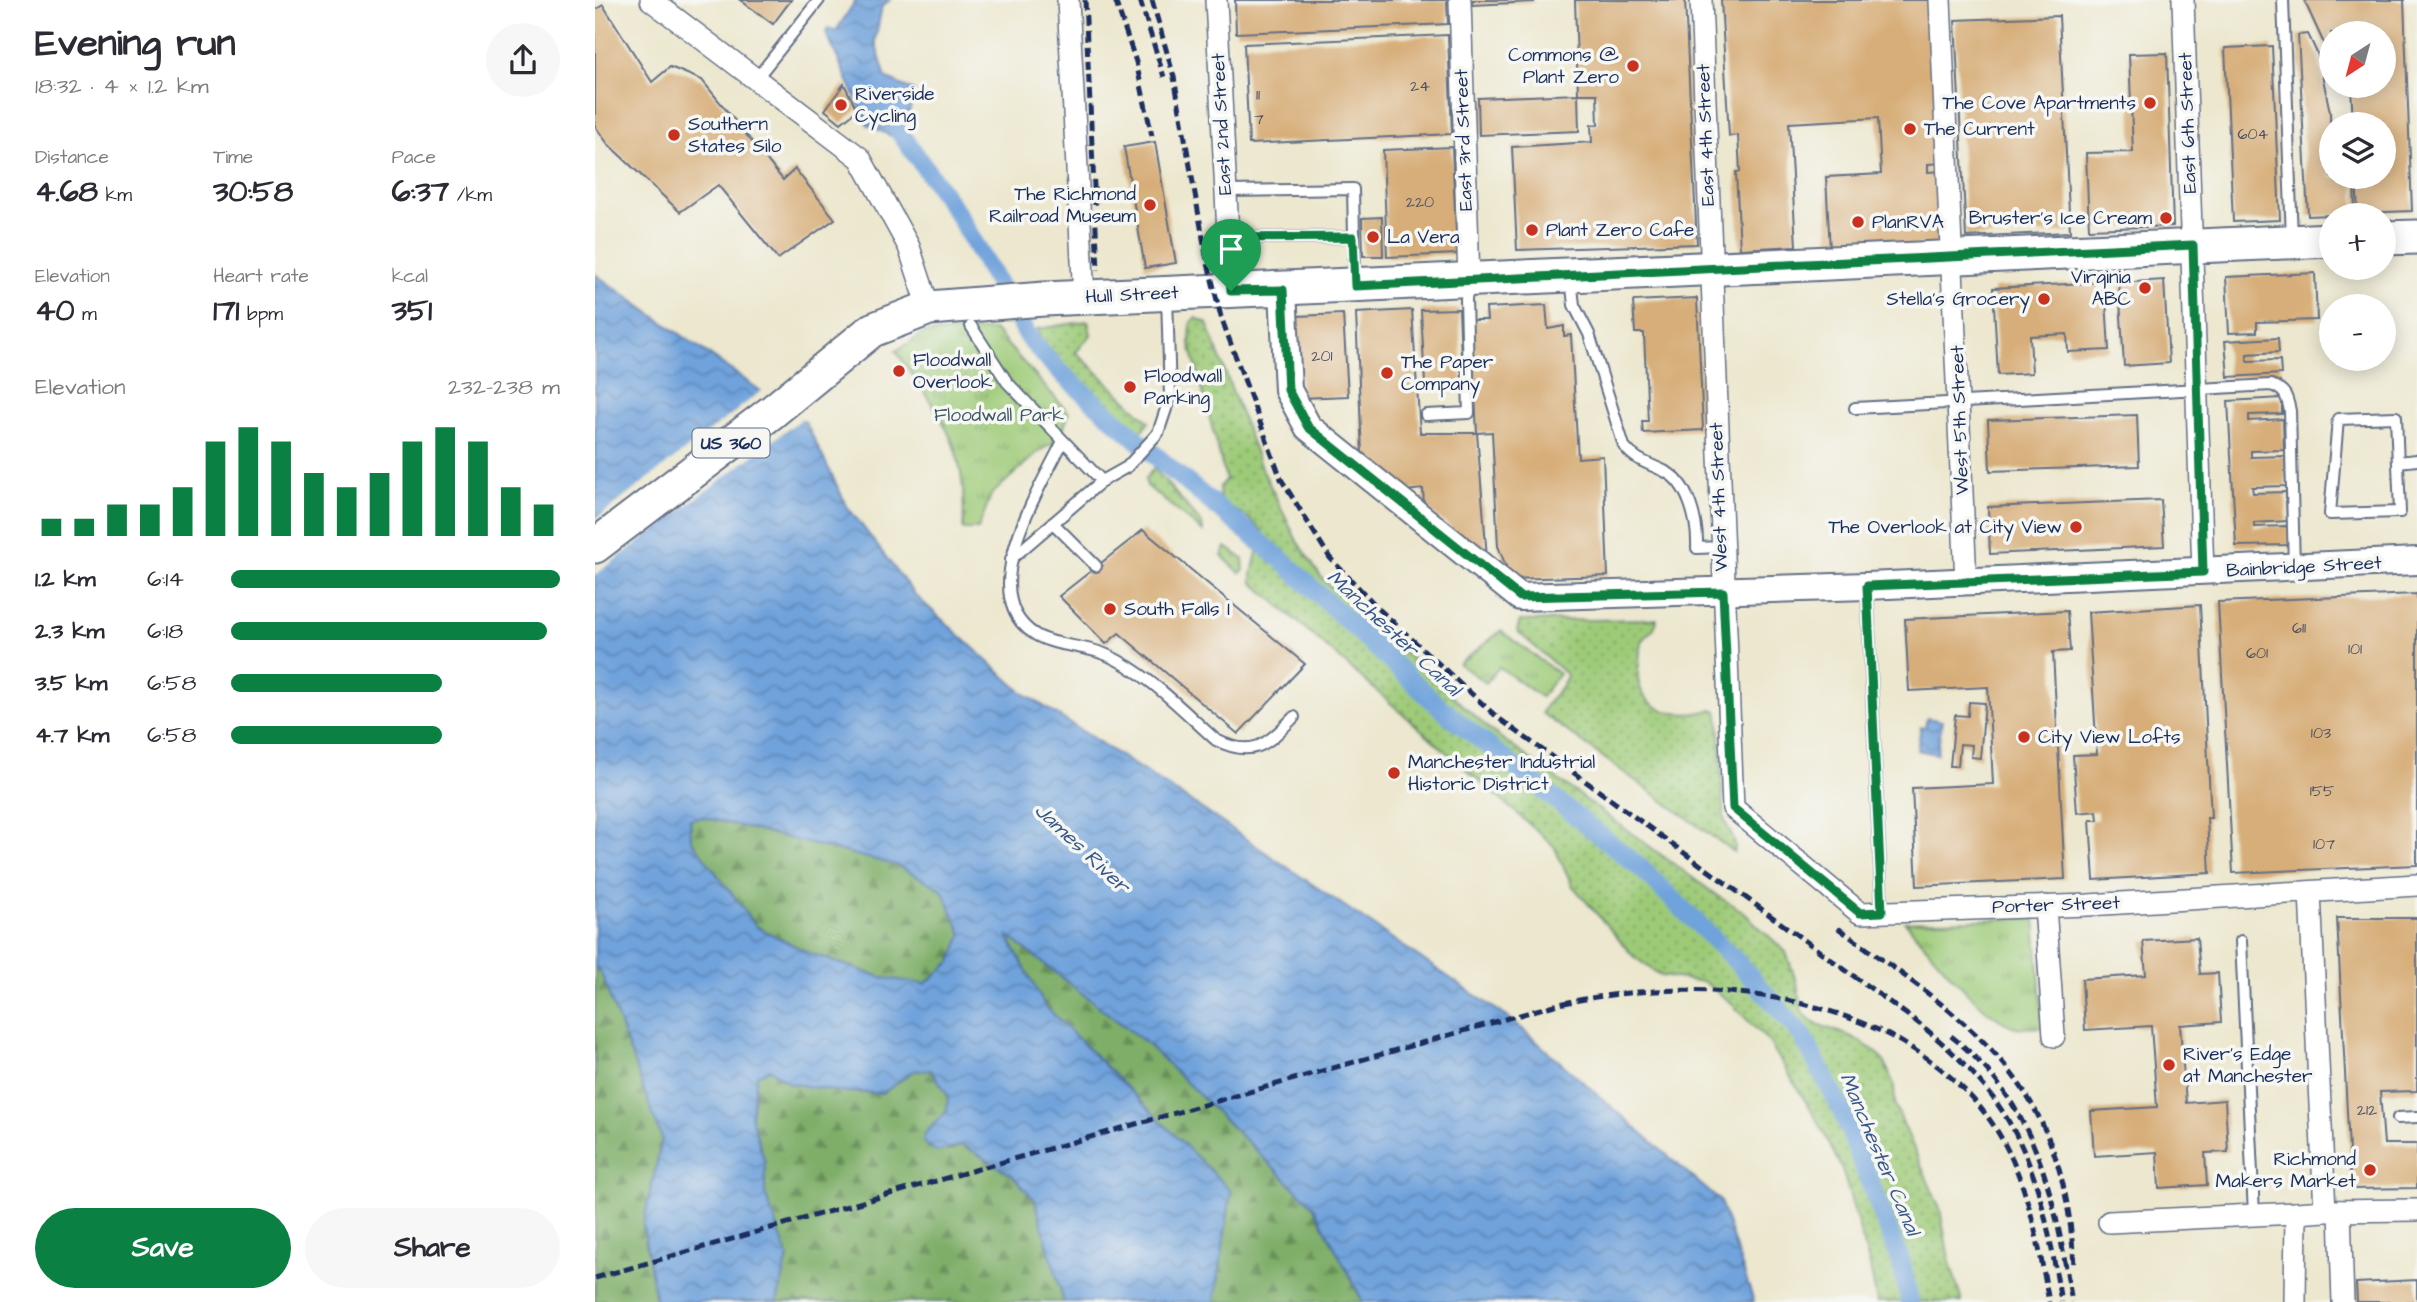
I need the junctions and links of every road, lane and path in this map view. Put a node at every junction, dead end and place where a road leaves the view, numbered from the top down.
1 (651, 0) edge
2 (819, 0) edge
3 (1068, 0) edge
4 (1216, 0) edge
5 (1459, 0) edge
6 (1701, 0) edge
7 (1940, 0) edge
8 (2183, 0) edge
9 (2283, 0) edge
10 (756, 79) junction
11 (1226, 191) junction
12 (1353, 237) junction
13 (2417, 237) edge
14 (1228, 238) junction
15 (2396, 238) edge
16 (2319, 241) edge
17 (2292, 242) junction
18 (2193, 245) junction
19 (1953, 258) junction
20 (1711, 269) junction
21 (1570, 276) junction
22 (1469, 281) junction
23 (1355, 286) junction
24 (1283, 290) junction
25 (1231, 291) junction
26 (1167, 294) junction
27 (1084, 298) junction
28 (929, 308) junction
29 (971, 314) junction
30 (2197, 388) junction
31 (1959, 400) junction
32 (1855, 408) dead end
33 (1426, 415) dead end
34 (1063, 441) junction
35 (2417, 460) edge
36 (2398, 462) junction
37 (1102, 481) junction
38 (1053, 523) junction
39 (595, 546) edge
40 (1721, 547) junction
41 (1010, 560) junction
42 (2417, 561) edge
43 (1097, 566) dead end
44 (2294, 567) junction
45 (2203, 572) junction
46 (1966, 582) junction
47 (1867, 586) junction
48 (1723, 592) junction
49 (1294, 718) dead end
50 (1733, 808) joint
51 (2417, 886) edge
52 (2309, 892) junction
53 (2045, 906) junction
54 (1882, 912) junction
55 (2241, 941) dead end
56 (2054, 1036) dead end
57 (2417, 1117) edge
58 (2398, 1118) dead end
59 (2417, 1210) edge
60 (2332, 1211) junction
61 (2296, 1213) junction
62 (2254, 1215) junction
63 (2109, 1222) dead end
64 (2295, 1302) edge
65 (2343, 1302) edge

1 - 10 street
2 - 10 lane
3 - 27 street
4 - 11 street, East 2nd Street
5 - 22 street, East 3rd Street
6 - 20 street, East 4th Street
7 - 19 street, West 5th Street
8 - 18 street, East 6th Street
9 - 17 lane
10 - 28 street
11 - 12 lane
11 - 14 street, East 2nd Street
12 - 14 lane
12 - 23 lane
13 - 15 main road
14 - 25 street, East 2nd Street
16 - 17 main road, Hull Street / US 360
17 - 18 main road, Hull Street / US 360
18 - 19 main road, Hull Street / US 360
18 - 30 street, East 6th Street
19 - 20 main road, Hull Street / US 360
19 - 31 street, West 5th Street
20 - 21 main road, Hull Street / US 360
20 - 40 street, West 4th Street
21 - 22 main road, Hull Street / US 360
21 - 40 lane
22 - 23 main road, Hull Street / US 360
22 - 33 lane
23 - 24 main road, Hull Street / US 360
24 - 25 main road, Hull Street / US 360
24 - 48 street, Bainbridge Street
25 - 26 main road, Hull Street / US 360
26 - 27 main road, Hull Street / US 360
26 - 37 lane
27 - 29 main road, Hull Street / US 360
28 - 29 main road, Hull Street / US 360
28 - 39 main road, Hull Street / US 360
29 - 34 lane
30 - 31 lane
30 - 44 lane
30 - 45 street, East 6th Street
31 - 32 lane
31 - 46 street, West 5th Street
34 - 37 lane
34 - 41 lane
35 - 36 lane
36 - 36 lane
37 - 38 lane
38 - 41 lane
38 - 43 lane
40 - 48 street, West 4th Street
41 - 49 lane
42 - 44 street, Bainbridge Street
44 - 45 street, Bainbridge Street
45 - 46 street, Bainbridge Street
46 - 47 street, Bainbridge Street
47 - 48 street, Bainbridge Street
47 - 54 lane
48 - 50 street, West 4th Street
50 - 54 street, Porter Street
51 - 52 street, Porter Street
52 - 53 street, Porter Street
52 - 60 street
53 - 54 street, Porter Street
53 - 56 street
55 - 62 lane
57 - 58 lane
59 - 60 street
60 - 61 street
60 - 65 street
61 - 62 street
61 - 64 street
62 - 63 street

